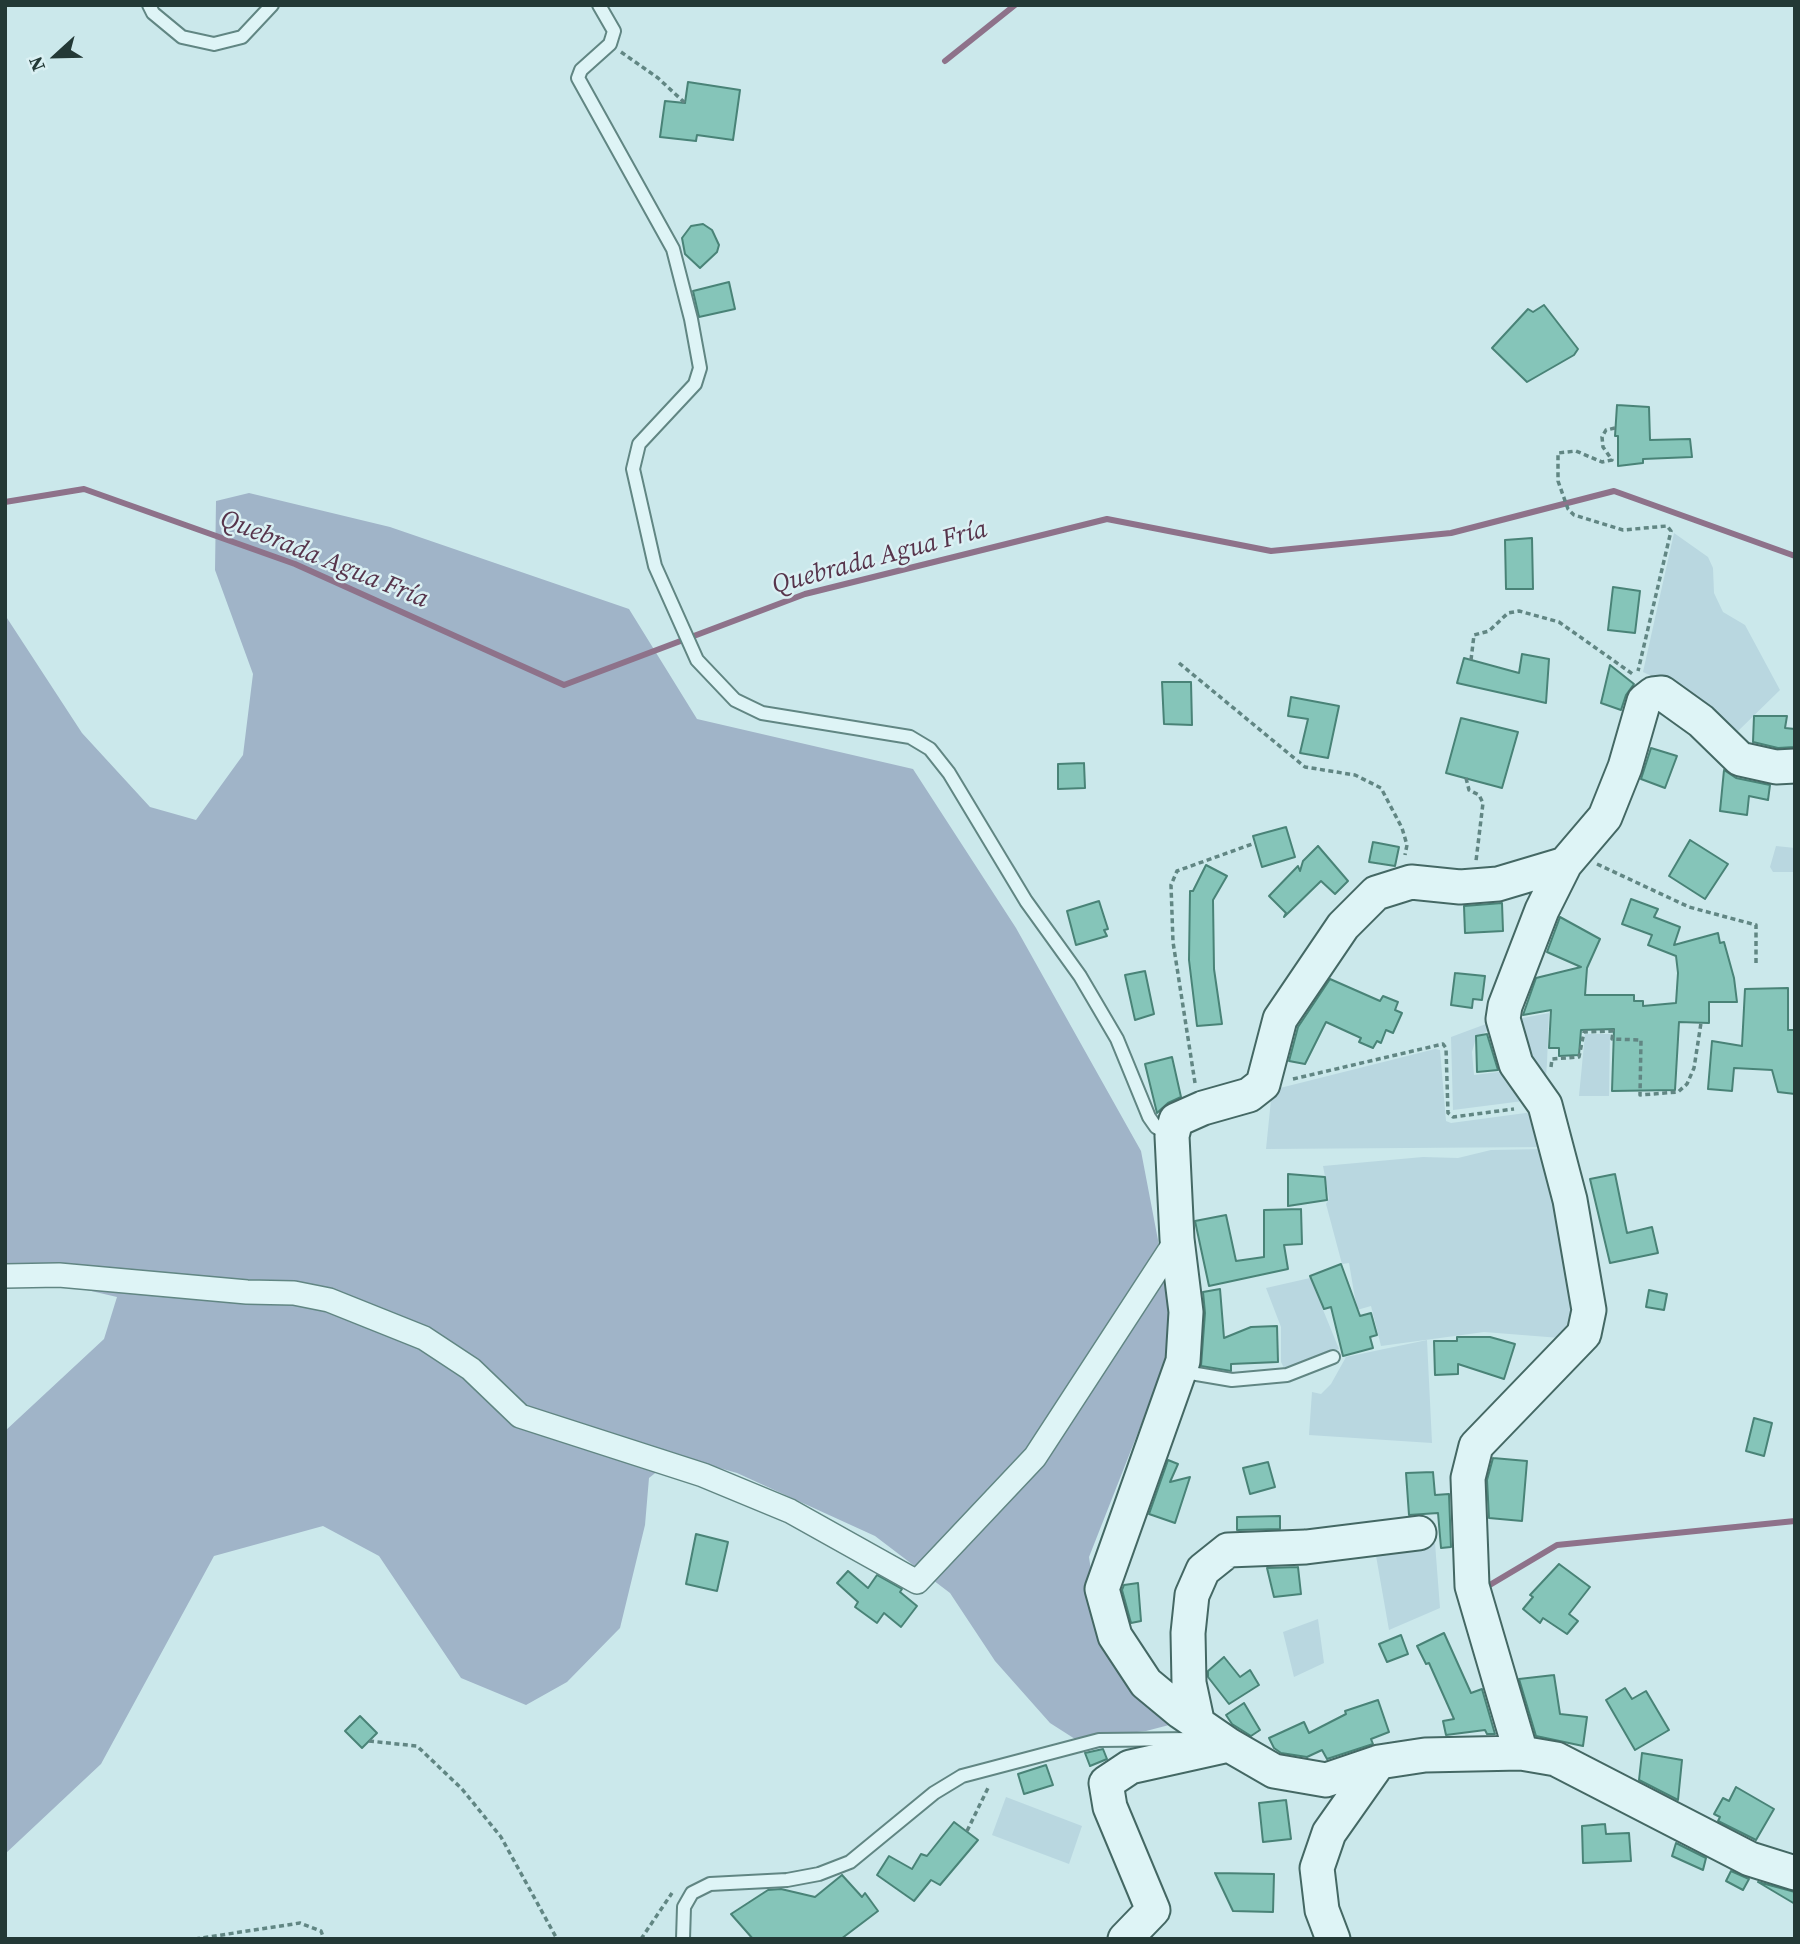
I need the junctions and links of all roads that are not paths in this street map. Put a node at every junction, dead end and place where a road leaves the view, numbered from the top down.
1 (149, 5) edge
2 (272, 5) edge
3 (599, 5) edge
4 (1795, 766) edge
5 (1571, 858) junction
6 (1172, 1136) junction
7 (1177, 1239) junction
8 (5, 1276) edge
9 (1333, 1357) dead end
10 (1179, 1371) junction
11 (1419, 1533) dead end
12 (1215, 1737) junction
13 (1521, 1753) junction
14 (1379, 1762) junction
15 (1795, 1872) edge
16 (683, 1939) edge
17 (1125, 1939) edge
18 (1333, 1939) edge

1 - 2 lane
3 - 6 lane
4 - 5 street
5 - 6 street
5 - 13 street
6 - 7 street
7 - 8 street
7 - 10 street
9 - 10 lane
10 - 12 street
11 - 12 street
12 - 14 street
12 - 16 lane
12 - 17 street
13 - 14 street
13 - 15 street
14 - 18 street

